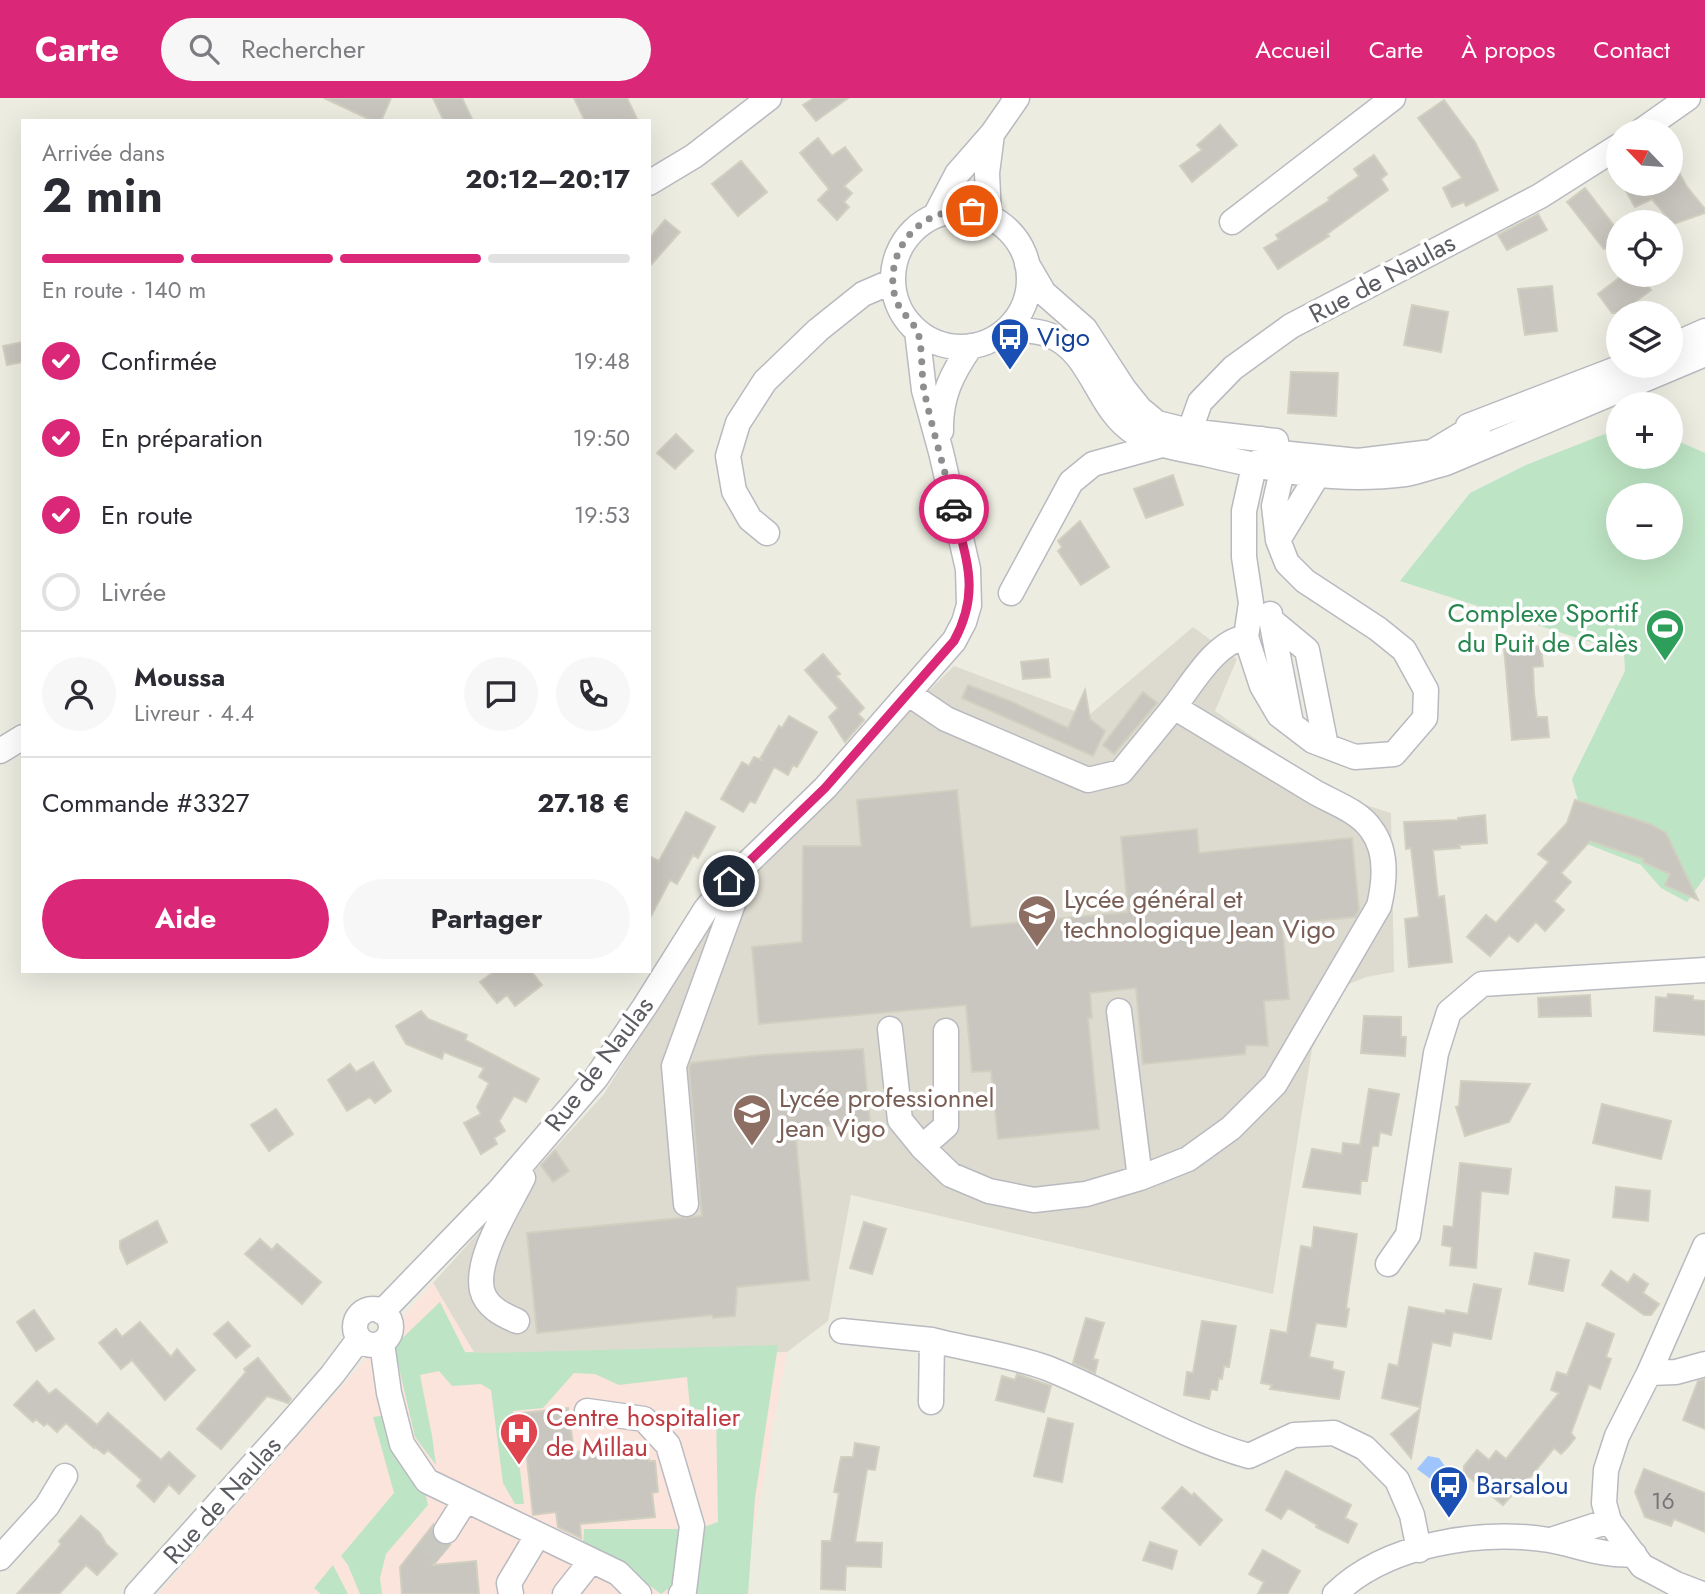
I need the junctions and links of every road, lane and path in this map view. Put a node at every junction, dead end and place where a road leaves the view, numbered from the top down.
1 (769, 98) edge
2 (1393, 98) edge
3 (1688, 98) edge
4 (1015, 100) edge
5 (1658, 119) edge
6 (992, 134) junction
7 (1606, 154) edge
8 (651, 182) edge
9 (935, 216) junction
10 (989, 217) junction
11 (1231, 222) dead end
12 (1027, 264) junction
13 (893, 281) junction
14 (1007, 329) junction
15 (917, 331) junction
16 (1705, 331) edge
17 (1683, 341) edge
18 (971, 346) junction
19 (1705, 354) edge
20 (1606, 373) edge
21 (1178, 442) junction
22 (941, 452) junction
23 (1275, 454) junction
24 (1254, 466) junction
25 (1317, 476) junction
26 (766, 533) dead end
27 (1278, 540) junction
28 (1011, 593) dead end
29 (1251, 603) junction
30 (1272, 621) junction
31 (1246, 637) junction
32 (909, 694) junction
33 (1174, 707) junction
34 (1291, 724) junction
35 (21, 738) edge
36 (1320, 743) junction
37 (0, 751) edge
38 (749, 860) junction
39 (1705, 970) edge
40 (1119, 1011) dead end
41 (890, 1029) dead end
42 (946, 1031) dead end
43 (542, 1140) junction
44 (922, 1147) junction
45 (1140, 1178) junction
46 (686, 1204) dead end
47 (1705, 1246) edge
48 (1388, 1264) dead end
49 (517, 1321) dead end
50 (842, 1331) dead end
51 (932, 1340) junction
52 (370, 1341) junction
53 (1705, 1364) edge
54 (1649, 1374) junction
55 (930, 1402) dead end
56 (587, 1411) dead end
57 (65, 1476) dead end
58 (466, 1501) junction
59 (1609, 1521) junction
60 (446, 1531) tunnel mouth
61 (537, 1536) junction
62 (1550, 1540) junction
63 (1419, 1550) junction
64 (1634, 1554) junction
65 (0, 1558) edge
66 (591, 1561) junction
67 (146, 1590) edge
68 (511, 1594) edge
69 (565, 1594) edge
70 (639, 1594) edge
71 (681, 1594) edge
72 (1335, 1594) edge
73 (1702, 1594) edge

1 - 8 street
2 - 11 street
3 - 5 street
4 - 6 street
6 - 9 street
6 - 10 street
7 - 21 street, Rue de Naulas
9 - 10 street
9 - 13 street
10 - 12 street
12 - 14 street
12 - 21 street
13 - 15 street
13 - 26 street
14 - 18 street
14 - 21 street
15 - 18 street
15 - 22 street, Rue de Naulas
16 - 17 street
18 - 22 street, Rue de Naulas
19 - 25 street
20 - 23 street
21 - 23 street
21 - 24 street
21 - 28 street
22 - 32 street, Rue de Naulas
23 - 24 street
23 - 25 street
23 - 27 street
24 - 29 street
25 - 27 street
27 - 36 street
29 - 30 street
29 - 31 street
30 - 34 street
30 - 36 street
31 - 33 street
31 - 34 street
32 - 33 street
32 - 38 street, Rue de Naulas
33 - 45 street
34 - 36 street
35 - 37 street
38 - 43 street, Rue de Naulas
38 - 46 street
39 - 48 street
40 - 45 street
41 - 44 street
42 - 44 street
43 - 49 street
43 - 52 street, Rue de Naulas
44 - 45 street
47 - 54 street
50 - 51 street
51 - 55 street
51 - 63 street
52 - 58 street
52 - 67 street, Rue de Naulas
53 - 54 street
54 - 59 street
56 - 71 street
57 - 65 street
58 - 60 street
58 - 61 street
59 - 62 street
59 - 64 street
61 - 66 street
61 - 68 street
62 - 63 street
62 - 64 street
63 - 72 street
64 - 73 street
66 - 69 street
66 - 70 street

